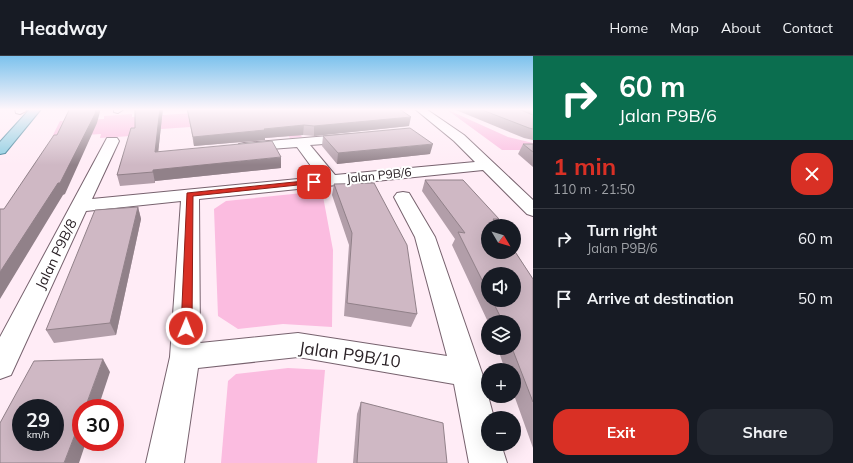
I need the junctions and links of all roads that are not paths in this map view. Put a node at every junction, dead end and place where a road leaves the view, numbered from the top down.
1 (19, 128) edge
2 (446, 128) edge
3 (362, 137) edge
4 (112, 141) dead end
5 (300, 142) junction
6 (231, 148) edge
7 (0, 150) edge
8 (487, 165) junction
9 (330, 180) junction
10 (190, 195) junction
11 (403, 197) dead end
12 (80, 206) junction
13 (533, 210) edge
14 (185, 357) junction
15 (0, 366) edge
16 (467, 372) junction
17 (164, 463) edge
18 (488, 463) edge

1 - 7 main road
2 - 8 street
3 - 5 street
4 - 12 street, Jalan P9B/8
5 - 6 street
5 - 9 street
8 - 9 street, Jalan P9B/6
8 - 13 street
9 - 10 street, Jalan P9B/6
10 - 12 street, Jalan P9B/6
10 - 14 street
11 - 16 street
12 - 15 street, Jalan P9B/8
14 - 16 street, Jalan P9B/10
14 - 17 street
16 - 18 street

